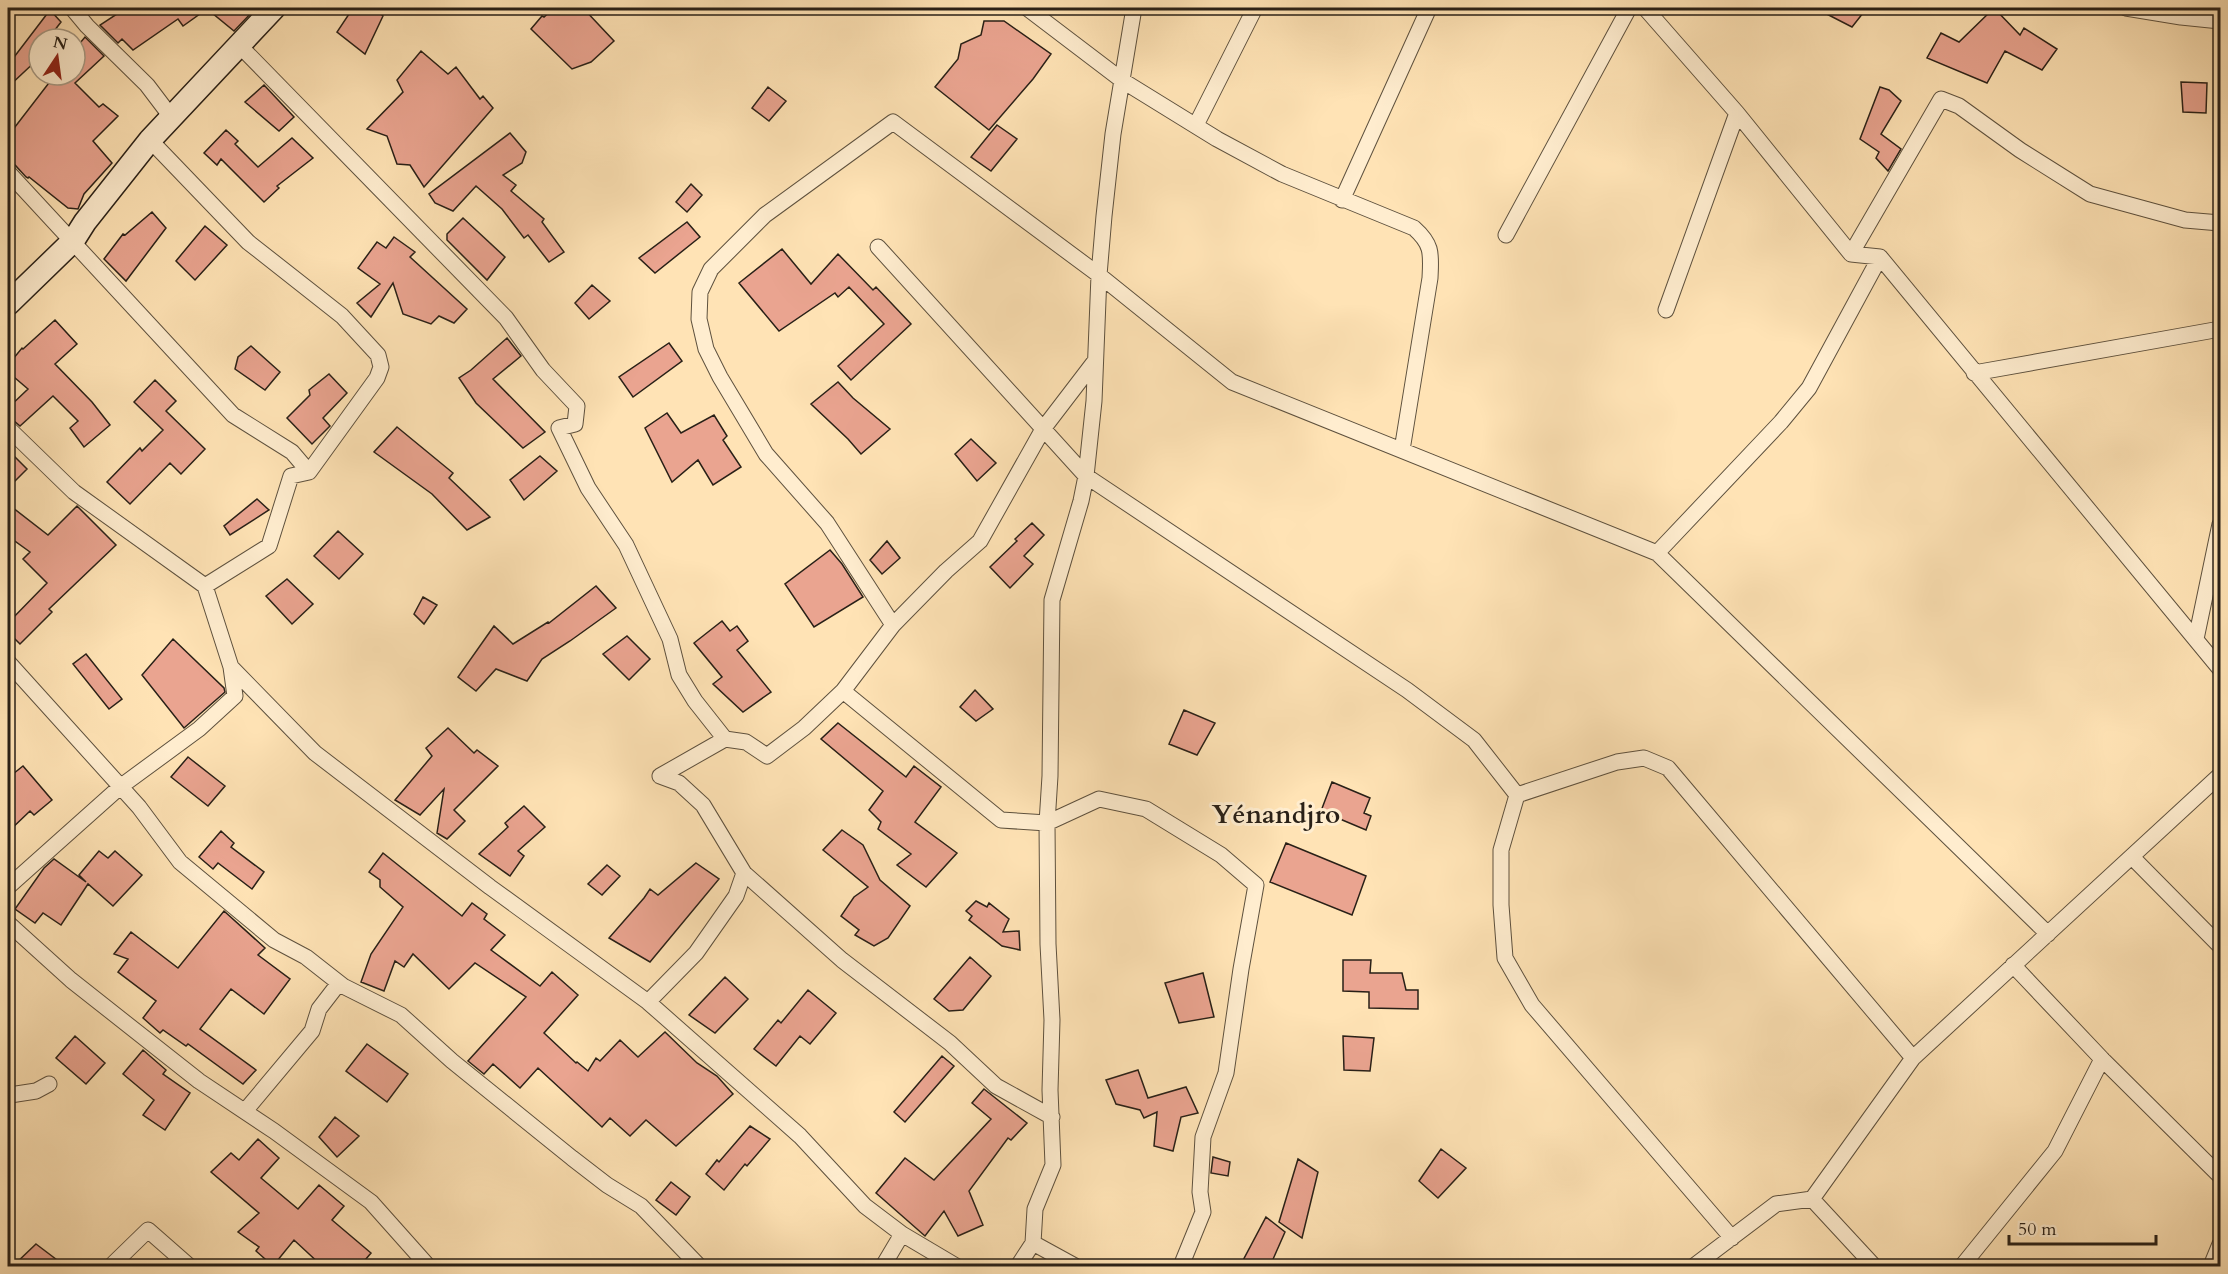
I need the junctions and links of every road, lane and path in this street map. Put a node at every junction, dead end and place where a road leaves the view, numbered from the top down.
1 (72, 8) edge
2 (274, 8) edge
3 (1027, 8) edge
4 (1134, 8) edge
5 (1255, 8) edge
6 (1429, 8) edge
7 (1629, 8) edge
8 (1645, 8) edge
9 (2126, 8) edge
10 (2220, 21) edge
11 (240, 46) junction
12 (1123, 81) junction
13 (1737, 114) junction
14 (172, 118) junction
15 (1196, 125) junction
16 (150, 140) junction
17 (8, 172) edge
18 (1342, 200) junction
19 (2220, 223) edge
20 (1506, 235) dead end
21 (72, 241) junction
22 (878, 247) dead end
23 (1851, 254) junction
24 (1880, 257) junction
25 (1099, 275) junction
26 (8, 304) edge
27 (1666, 310) dead end
28 (2220, 329) edge
29 (1096, 360) junction
30 (1974, 373) junction
31 (8, 428) edge
32 (1043, 429) junction
33 (1402, 450) junction
34 (309, 472) junction
35 (1086, 476) junction
36 (2220, 524) edge
37 (1657, 553) junction
38 (205, 586) junction
39 (893, 625) junction
40 (2196, 639) junction
41 (8, 662) edge
42 (231, 667) junction
43 (2220, 669) edge
44 (843, 691) junction
45 (725, 739) junction
46 (2220, 776) edge
47 (120, 787) junction
48 (1517, 795) junction
49 (1047, 823) junction
50 (2132, 857) junction
51 (744, 873) junction
52 (8, 887) edge
53 (8, 923) edge
54 (2048, 934) junction
55 (2220, 946) edge
56 (2013, 966) junction
57 (339, 983) junction
58 (648, 1002) junction
59 (1913, 1058) junction
60 (2102, 1059) junction
61 (50, 1084) dead end
62 (8, 1098) edge
63 (245, 1111) junction
64 (1052, 1117) junction
65 (2220, 1176) edge
66 (1812, 1199) junction
67 (902, 1234) junction
68 (1732, 1238) junction
69 (1033, 1243) junction
70 (2220, 1244) edge
71 (111, 1266) edge
72 (189, 1266) edge
73 (428, 1266) edge
74 (699, 1266) edge
75 (883, 1266) edge
76 (956, 1266) edge
77 (1018, 1266) edge
78 (1075, 1266) edge
79 (1181, 1266) edge
80 (1694, 1266) edge
81 (1874, 1266) edge
82 (1962, 1266) edge
83 (2210, 1266) edge

1 - 14 street
2 - 11 main road
3 - 12 street
4 - 12 street
5 - 15 street
6 - 18 street
7 - 20 street
8 - 13 street
9 - 10 street
11 - 14 main road
11 - 45 street
12 - 15 street
12 - 25 street
13 - 23 street
13 - 27 street
14 - 16 main road
15 - 18 street
16 - 21 main road
16 - 34 street
17 - 21 street
18 - 33 street
19 - 23 street
21 - 26 main road
21 - 34 street
22 - 32 street
23 - 24 street
24 - 30 street
24 - 37 street
25 - 29 street
25 - 33 street
25 - 39 street
28 - 30 street
29 - 32 street
29 - 35 street
30 - 40 street
31 - 38 street
32 - 35 street
32 - 39 street
33 - 37 street
34 - 38 street
35 - 48 street
35 - 49 street
36 - 40 street
37 - 54 street
38 - 42 street
39 - 44 street
40 - 43 street
41 - 47 street
42 - 47 street
42 - 58 street
44 - 45 street
44 - 49 street
45 - 51 street
46 - 50 street
47 - 52 street
47 - 57 street
48 - 59 street
48 - 68 street
49 - 64 street
49 - 79 street
50 - 54 street
50 - 55 street
51 - 58 street
51 - 64 street
53 - 63 street
54 - 56 street
56 - 59 street
56 - 60 street
57 - 63 street
57 - 74 street
58 - 67 street
59 - 66 street
60 - 65 street
60 - 82 street
61 - 62 street
63 - 73 street
64 - 69 street
66 - 68 street
66 - 81 street
67 - 75 street
67 - 76 street
68 - 80 street
69 - 77 street
69 - 78 street
70 - 83 street
71 - 72 street

